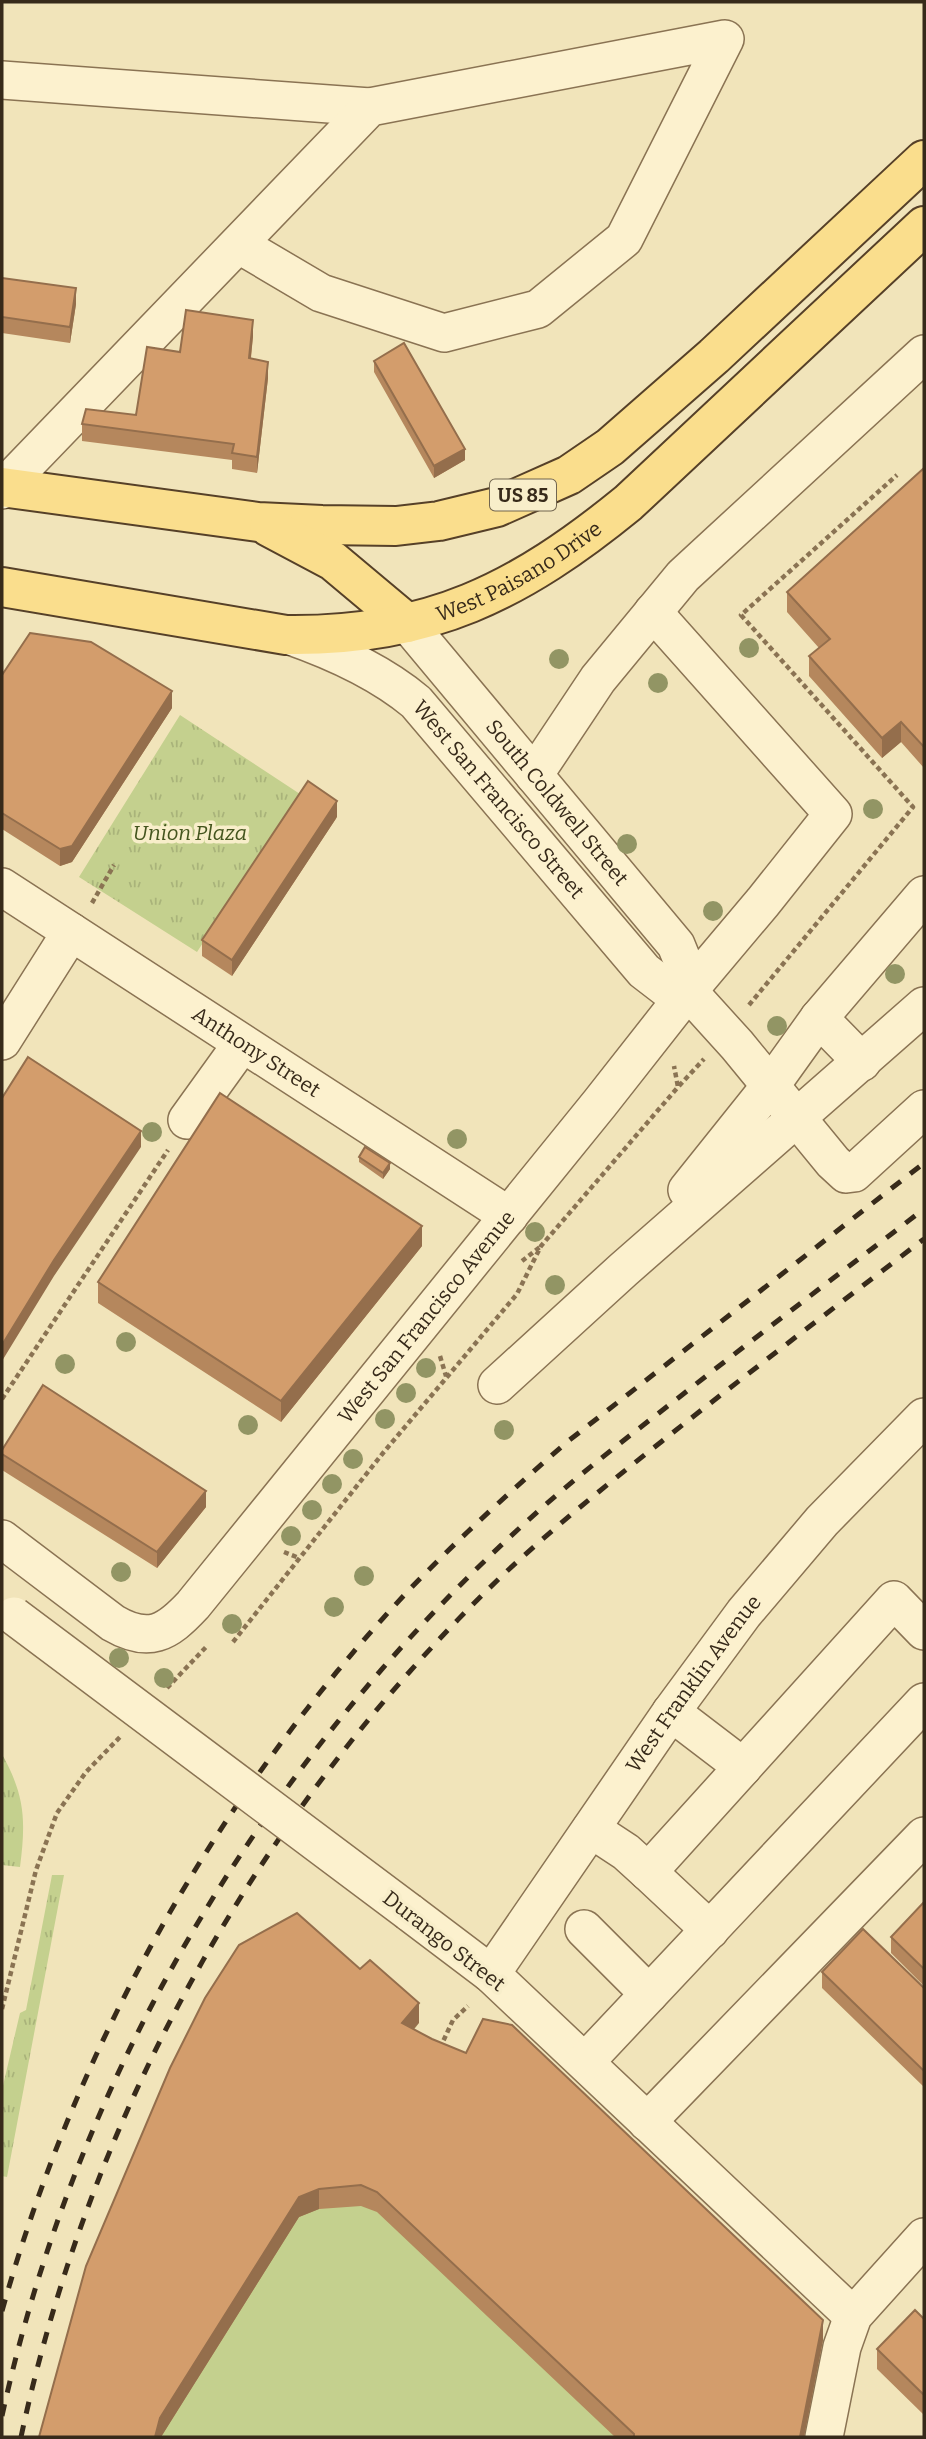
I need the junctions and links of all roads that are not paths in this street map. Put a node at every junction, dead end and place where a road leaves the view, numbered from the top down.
1 (2, 80) edge
2 (370, 107) junction
3 (924, 160) edge
4 (924, 226) edge
5 (238, 244) junction
6 (924, 354) edge
7 (2, 488) edge
8 (258, 522) junction
9 (2, 587) edge
10 (653, 612) junction
11 (407, 623) junction
12 (286, 635) junction
13 (534, 775) junction
14 (2, 887) edge
15 (924, 895) edge
16 (71, 932) junction
17 (688, 991) junction
18 (924, 1006) edge
19 (819, 1018) junction
20 (7, 1033) edge
21 (241, 1045) junction
22 (862, 1062) junction
23 (771, 1086) junction
24 (924, 1109) edge
25 (796, 1116) junction
26 (187, 1120) road end
27 (509, 1216) junction
28 (623, 1270) junction
29 (497, 1385) dead end
30 (924, 1417) edge
31 (2, 1539) edge
32 (8, 1611) edge
33 (924, 1631) edge
34 (924, 1702) edge
35 (671, 1712) junction
36 (743, 1767) junction
37 (591, 1829) junction
38 (924, 1836) edge
39 (648, 1872) junction
40 (584, 1929) dead end
41 (710, 1930) junction
42 (491, 1974) junction
43 (649, 1994) junction
44 (585, 2062) junction
45 (647, 2122) junction
46 (720, 2191) junction
47 (696, 2218) edge
48 (924, 2237) edge
49 (853, 2316) junction
50 (824, 2437) edge

1 - 2 street
2 - 5 street
2 - 5 street
3 - 8 main road, US 85
4 - 11 main road, West Paisano Drive
5 - 7 street
6 - 10 street
7 - 8 main road, US 85
8 - 11 main road
9 - 12 main road, West Paisano Drive
10 - 13 street
10 - 17 street, West San Francisco Avenue
11 - 12 main road, West Paisano Drive
11 - 13 street, South Coldwell Street
12 - 17 street, West San Francisco Street
13 - 17 street, South Coldwell Street
14 - 16 street, Anthony Street
15 - 19 street
16 - 20 street
16 - 21 street, Anthony Street
17 - 23 street
17 - 27 street, West San Francisco Avenue
18 - 22 street
19 - 22 street
19 - 23 street
21 - 26 street
21 - 27 street, Anthony Street
22 - 25 street
23 - 25 street
23 - 28 street
24 - 25 street
25 - 28 street
27 - 31 street, West San Francisco Avenue
28 - 29 street
30 - 35 street, West Franklin Avenue
32 - 42 street, Durango Street, bridge
33 - 36 street
34 - 41 street
35 - 36 street
35 - 37 street, West Franklin Avenue
36 - 39 street
37 - 39 street
37 - 42 street, West Franklin Avenue
38 - 45 street
39 - 41 street
40 - 43 street
41 - 43 street
42 - 44 street, Durango Street
43 - 44 street
44 - 45 street, Durango Street
45 - 46 street, Durango Street
46 - 47 street
46 - 49 street, Durango Street
48 - 49 street
49 - 50 street

